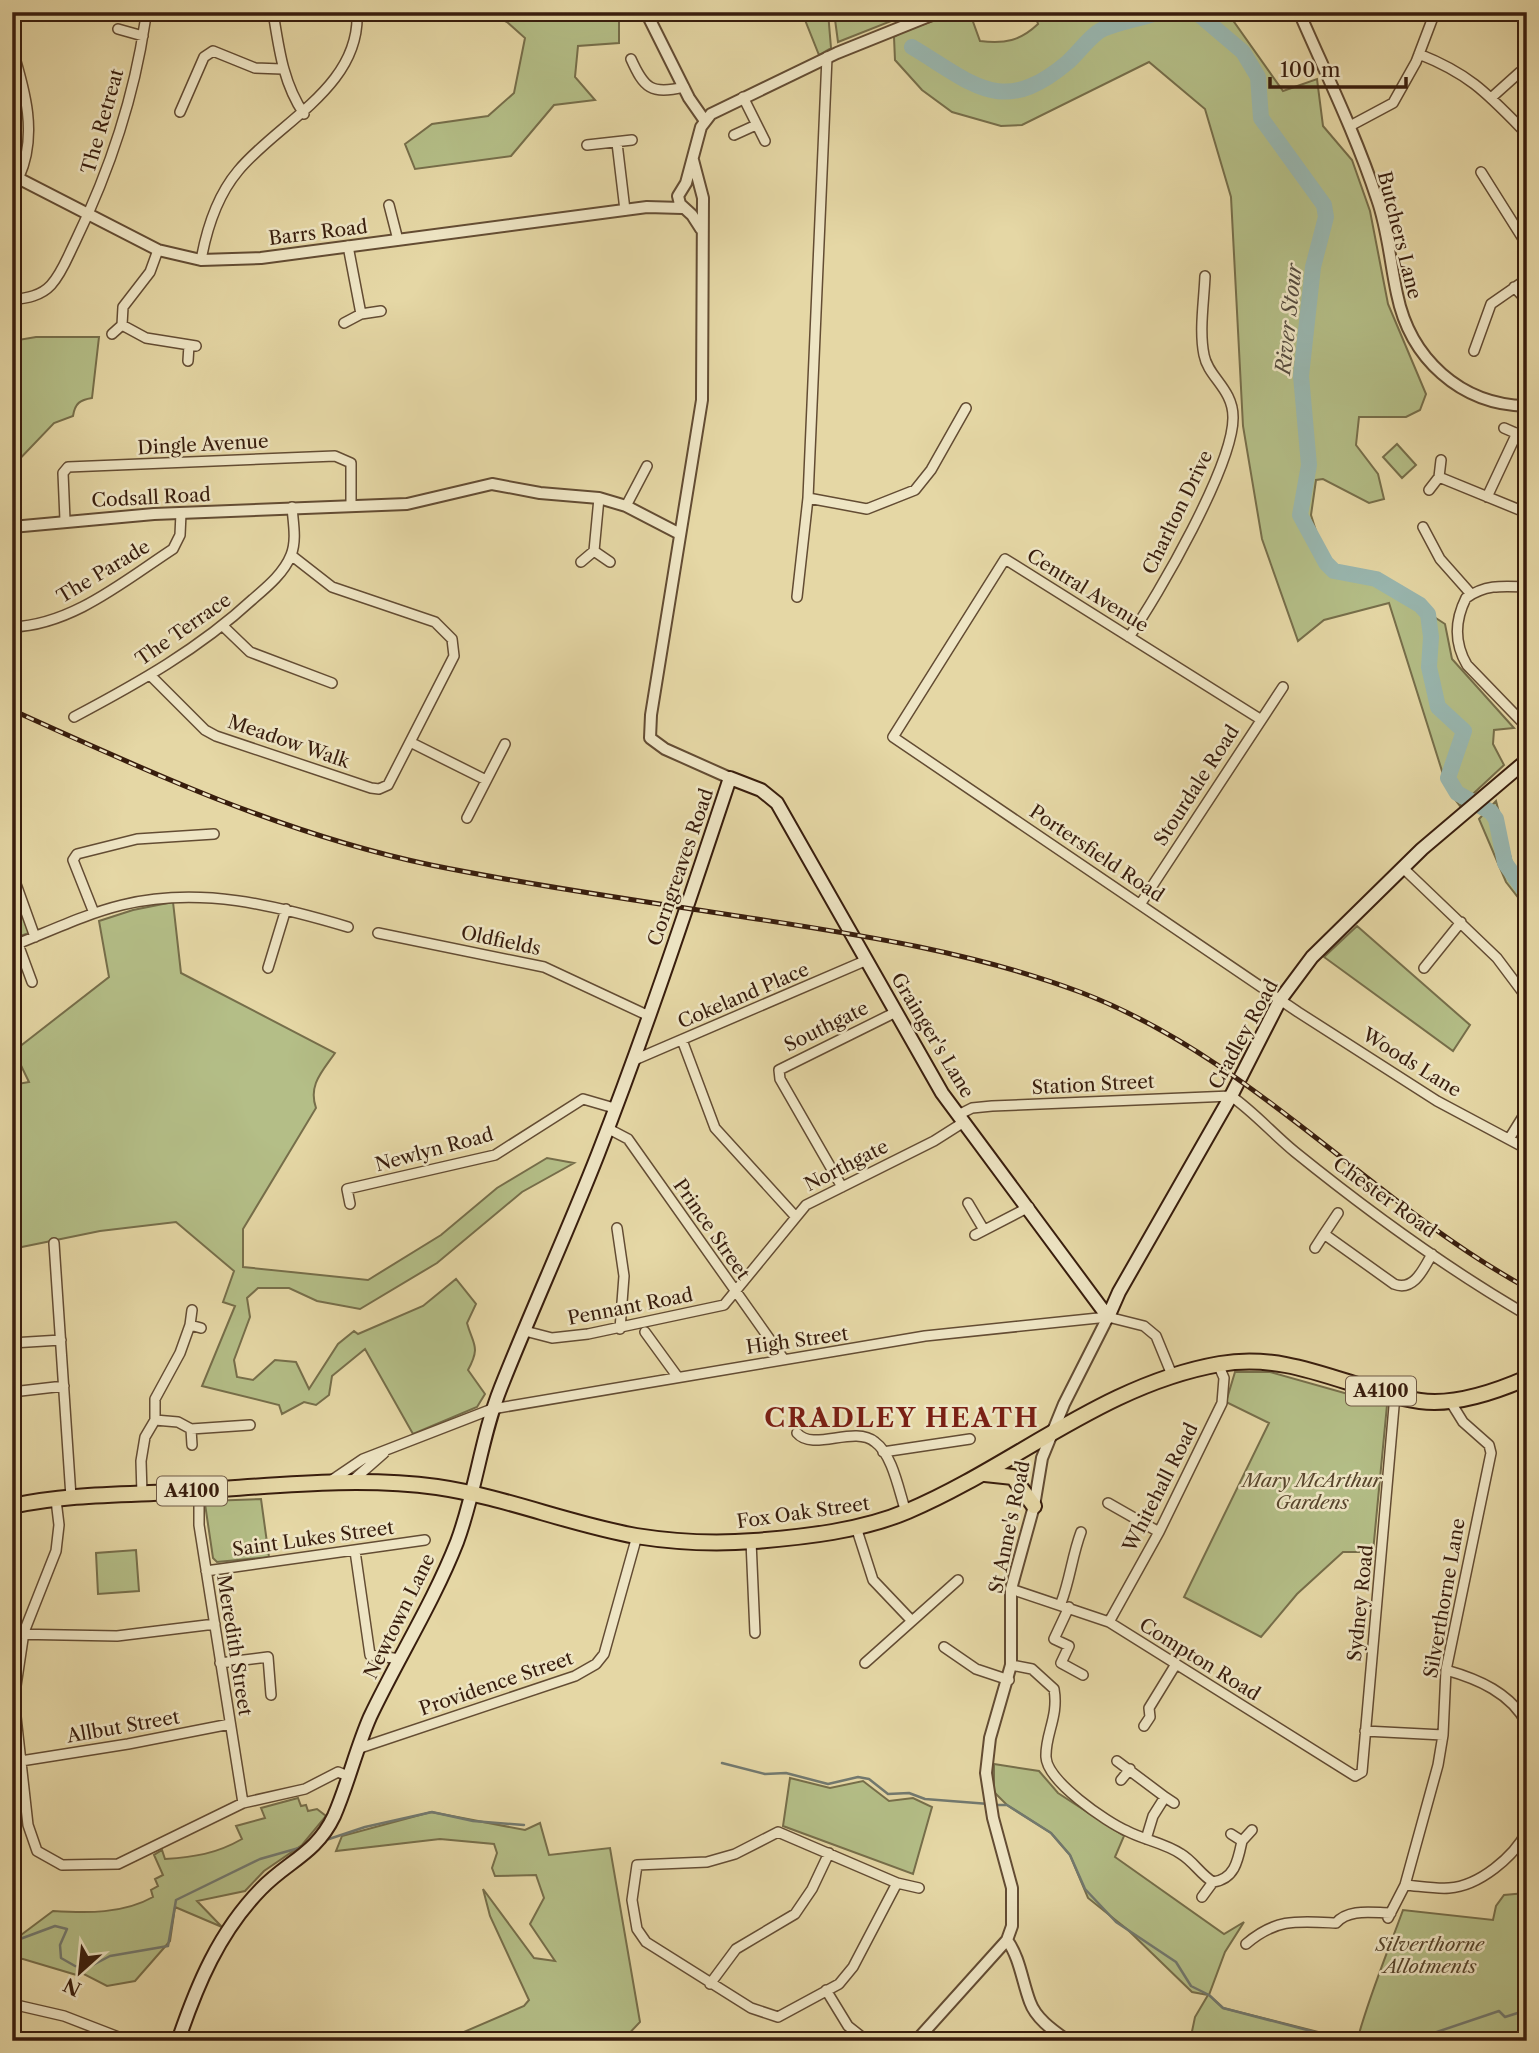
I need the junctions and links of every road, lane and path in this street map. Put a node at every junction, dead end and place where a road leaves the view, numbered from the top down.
1 (273, 12) edge
2 (357, 12) edge
3 (646, 12) edge
4 (939, 12) edge
5 (1299, 12) edge
6 (1435, 12) edge
7 (145, 22) dead end
8 (118, 29) dead end
9 (143, 36) junction
10 (12, 48) edge
11 (1419, 54) junction
12 (827, 57) junction
13 (631, 59) dead end
14 (282, 69) junction
15 (1520, 72) dead end
16 (684, 87) junction
17 (743, 97) junction
18 (1491, 98) junction
19 (179, 107) dead end
20 (304, 114) junction
21 (705, 121) junction
22 (756, 125) junction
23 (1350, 126) junction
24 (1521, 128) dead end
25 (734, 135) dead end
26 (632, 140) dead end
27 (765, 141) dead end
28 (617, 143) junction
29 (587, 145) dead end
30 (692, 160) junction
31 (1481, 172) dead end
32 (16, 176) edge
33 (681, 191) junction
34 (701, 196) junction
35 (389, 205) dead end
36 (646, 207) junction
37 (684, 209) junction
38 (625, 210) junction
39 (89, 213) junction
40 (702, 232) junction
41 (398, 240) junction
42 (1527, 245) edge
43 (348, 246) junction
44 (158, 250) junction
45 (201, 260) junction
46 (1205, 276) dead end
47 (1527, 279) edge
48 (1514, 287) junction
49 (12, 300) edge
50 (1527, 301) edge
51 (381, 311) dead end
52 (361, 314) junction
53 (345, 323) dead end
54 (122, 326) junction
55 (112, 334) dead end
56 (1474, 351) dead end
57 (188, 361) dead end
58 (1527, 406) edge
59 (966, 408) dead end
60 (1504, 428) dead end
61 (1517, 433) junction
62 (1527, 438) edge
63 (1441, 460) dead end
64 (647, 466) dead end
65 (1439, 477) junction
66 (1429, 490) dead end
67 (1487, 497) junction
68 (599, 498) junction
69 (808, 498) junction
70 (351, 506) junction
71 (626, 506) junction
72 (292, 507) junction
73 (181, 513) junction
74 (1527, 513) edge
75 (65, 520) junction
76 (12, 527) edge
77 (1423, 527) dead end
78 (680, 534) junction
79 (594, 551) junction
80 (291, 555) junction
81 (580, 562) dead end
82 (610, 562) dead end
83 (1527, 587) edge
84 (1471, 594) junction
85 (797, 597) dead end
86 (223, 626) junction
87 (12, 627) edge
88 (1129, 637) junction
89 (151, 676) junction
90 (332, 683) dead end
91 (1283, 687) dead end
92 (74, 717) dead end
93 (1260, 719) junction
94 (1527, 727) edge
95 (893, 737) joint
96 (410, 742) junction
97 (505, 744) dead end
98 (1524, 763) edge
99 (730, 778) junction
100 (1527, 779) edge
101 (486, 780) junction
102 (467, 818) dead end
103 (214, 834) dead end
104 (1403, 868) junction
105 (12, 873) edge
106 (1141, 903) junction
107 (286, 909) junction
108 (94, 914) junction
109 (1461, 922) junction
110 (348, 927) dead end
111 (378, 933) dead end
112 (35, 937) junction
113 (15, 945) edge
114 (867, 960) junction
115 (268, 968) dead end
116 (1424, 968) dead end
117 (32, 982) dead end
118 (1527, 999) edge
119 (1280, 1000) junction
120 (896, 1012) junction
121 (649, 1016) junction
122 (682, 1040) junction
123 (632, 1060) junction
124 (1231, 1096) junction
125 (614, 1108) junction
126 (1527, 1110) edge
127 (961, 1118) junction
128 (607, 1128) junction
129 (1509, 1139) junction
130 (1527, 1149) edge
131 (842, 1186) junction
132 (968, 1203) dead end
133 (350, 1204) dead end
134 (1029, 1207) junction
135 (1338, 1213) dead end
136 (795, 1216) junction
137 (617, 1228) dead end
138 (1324, 1234) junction
139 (54, 1242) dead end
140 (1315, 1248) dead end
141 (1432, 1254) junction
142 (734, 1291) junction
143 (192, 1310) dead end
144 (1527, 1315) edge
145 (1108, 1318) junction
146 (190, 1325) junction
147 (201, 1328) dead end
148 (620, 1329) junction
149 (525, 1331) junction
150 (645, 1332) dead end
151 (61, 1340) junction
152 (12, 1343) edge
153 (783, 1358) junction
154 (1218, 1364) junction
155 (1172, 1375) junction
156 (677, 1376) junction
157 (1527, 1378) edge
158 (64, 1386) junction
159 (12, 1392) edge
160 (1395, 1395) junction
161 (1450, 1401) junction
162 (492, 1409) junction
163 (155, 1420) junction
164 (250, 1425) dead end
165 (191, 1429) junction
166 (797, 1433) dead end
167 (1051, 1433) junction
168 (970, 1439) dead end
169 (192, 1445) dead end
170 (884, 1452) junction
171 (984, 1474) junction
172 (327, 1482) junction
173 (351, 1482) junction
174 (199, 1491) junction
175 (142, 1494) junction
176 (473, 1494) junction
177 (63, 1499) junction
178 (1108, 1503) dead end
179 (12, 1506) edge
180 (1034, 1506) junction
181 (906, 1512) junction
182 (856, 1527) junction
183 (1081, 1532) dead end
184 (1158, 1532) junction
185 (636, 1536) junction
186 (425, 1540) dead end
187 (751, 1541) junction
188 (355, 1551) junction
189 (206, 1571) junction
190 (958, 1580) dead end
191 (1011, 1589) junction
192 (1065, 1605) junction
193 (912, 1621) junction
194 (1109, 1622) junction
195 (215, 1624) junction
196 (24, 1632) junction
197 (12, 1633) edge
198 (755, 1633) dead end
199 (944, 1647) dead end
200 (401, 1659) junction
201 (220, 1663) junction
202 (865, 1663) dead end
203 (1176, 1664) junction
204 (1011, 1665) junction
205 (1446, 1670) junction
206 (1083, 1675) dead end
207 (1009, 1680) junction
208 (271, 1695) dead end
209 (230, 1724) junction
210 (1527, 1724) edge
211 (1144, 1726) dead end
212 (1365, 1731) junction
213 (1443, 1735) junction
214 (357, 1749) junction
215 (22, 1761) junction
216 (1118, 1761) dead end
217 (1130, 1769) junction
218 (1362, 1773) joint
219 (348, 1776) junction
220 (1121, 1780) dead end
221 (1165, 1797) junction
222 (243, 1803) junction
223 (1174, 1803) dead end
224 (1252, 1830) dead end
225 (1231, 1834) dead end
226 (1526, 1836) edge
227 (1146, 1839) junction
228 (1242, 1841) junction
229 (829, 1853) junction
230 (1213, 1882) junction
231 (897, 1883) junction
232 (1405, 1885) junction
233 (919, 1888) dead end
234 (1202, 1897) dead end
235 (1007, 1940) junction
236 (1246, 1944) dead end
237 (710, 1984) junction
238 (826, 1990) junction
239 (12, 2004) edge
240 (122, 2036) edge
241 (178, 2041) edge
242 (867, 2041) edge
243 (916, 2041) edge
244 (1068, 2041) edge

1 - 14 street
2 - 20 street
3 - 16 street
4 - 12 street
5 - 23 street, Butchers Lane
6 - 11 street
7 - 9 street, The Retreat
8 - 9 street
9 - 39 street, The Retreat
10 - 32 street
11 - 18 street
11 - 23 street
12 - 17 street
12 - 69 street
13 - 16 street
14 - 19 street
14 - 20 street
15 - 18 street
16 - 21 street
17 - 21 street
17 - 22 street
18 - 24 street
20 - 45 street
21 - 30 street
22 - 25 street
22 - 27 street
23 - 58 street, Butchers Lane
26 - 28 street
28 - 29 street
28 - 38 street
30 - 33 street
30 - 34 street, Corngreaves Road
31 - 42 street
32 - 39 street, Barrs Road
33 - 34 street
33 - 36 street, Barrs Road
33 - 37 street
34 - 37 street
34 - 40 street, Corngreaves Road
35 - 41 street
36 - 37 street, Barrs Road
36 - 38 street, Barrs Road
37 - 40 street
38 - 41 street, Barrs Road
39 - 44 street, Barrs Road
39 - 49 street, The Retreat
40 - 78 street, Corngreaves Road
41 - 43 street, Barrs Road
43 - 45 street, Barrs Road
43 - 52 street
44 - 45 street, Barrs Road
44 - 54 street
46 - 88 street, Charlton Drive
47 - 48 street
48 - 50 street
48 - 56 street
51 - 52 street
52 - 53 street
54 - 55 street
54 - 57 street
59 - 69 street
60 - 61 street
61 - 62 street
61 - 67 street
63 - 65 street
64 - 71 street
65 - 66 street
65 - 67 street
67 - 74 street
68 - 70 street, Codsall Road
68 - 71 street, Codsall Road
68 - 79 street
69 - 85 street
70 - 72 street, Codsall Road
70 - 75 street, Dingle Avenue
71 - 78 street, Codsall Road
72 - 73 street, Codsall Road
72 - 80 street
73 - 75 street, Codsall Road
73 - 87 street, The Parade
75 - 76 street, Codsall Road
77 - 84 street
78 - 99 street, Corngreaves Road
79 - 81 street
79 - 82 street
80 - 86 street, The Terrace
80 - 96 street, Meadow Walk
83 - 84 street
84 - 94 street
86 - 89 street, The Terrace
86 - 90 street
88 - 93 street, Central Avenue
88 - 95 street, Central Avenue
89 - 92 street, The Terrace
89 - 96 street, Meadow Walk
91 - 93 street, Stourdale Road
93 - 106 street, Stourdale Road
95 - 106 street, Portersfield Road
96 - 101 street
97 - 101 street
98 - 100 street
98 - 104 main road, Cradley Road
99 - 114 main road, Grainger's Lane
99 - 121 main road, Corngreaves Road
101 - 102 street
103 - 108 street
104 - 109 street
104 - 119 main road, Cradley Road
105 - 112 street
106 - 119 street, Portersfield Road
107 - 108 street
107 - 110 street
107 - 115 street
108 - 112 street
109 - 116 street
109 - 118 street
111 - 121 street, Oldfields
112 - 113 street
113 - 117 street
114 - 120 main road, Grainger's Lane
114 - 122 street, Cokeland Place
119 - 124 main road, Cradley Road
119 - 129 street, Woods Lane
120 - 127 main road, Grainger's Lane
120 - 131 street, Southgate
121 - 123 main road, Corngreaves Road
122 - 123 street, Cokeland Place
122 - 136 street
123 - 125 main road, Corngreaves Road
124 - 127 street, Station Street
124 - 141 street, Chester Road
124 - 145 main road, Cradley Road
125 - 128 main road, Corngreaves Road
125 - 133 street, Newlyn Road
126 - 129 street
127 - 131 street, Northgate
127 - 134 main road, Grainger's Lane
128 - 142 street, Prince Street
128 - 149 main road, Corngreaves Road
129 - 130 street, Woods Lane
131 - 136 street, Northgate
132 - 134 street
134 - 145 main road, Grainger's Lane
135 - 138 street
136 - 142 street, Northgate
137 - 148 street
138 - 140 street
138 - 141 street
139 - 151 street
141 - 144 street, Chester Road
142 - 148 street, Pennant Road
142 - 153 street, Prince Street
143 - 146 street
145 - 153 street, High Street
145 - 155 street, High Street
145 - 167 street, St Anne's Road
146 - 147 street
146 - 163 street
148 - 149 street, Pennant Road
149 - 162 main road, Corngreaves Road
150 - 156 street
151 - 152 street
151 - 158 street
153 - 156 street, High Street
154 - 155 main road, Fox Oak Street / A4100
154 - 160 main road, Fox Oak Street / A4100
154 - 184 street, Whitehall Road
155 - 167 main road, Fox Oak Street / A4100
156 - 162 street, High Street
157 - 161 main road, A4100
158 - 159 street
158 - 177 street
160 - 161 main road, A4100
160 - 212 street, Sydney Road
161 - 205 street, Silverthorne Lane
162 - 172 street
162 - 173 street
162 - 176 main road, Newtown Lane
163 - 165 street
163 - 175 street
164 - 165 street
165 - 169 street
166 - 170 street
167 - 171 main road, Fox Oak Street / A4100
167 - 180 street, St Anne's Road
168 - 170 street
170 - 181 street
171 - 180 main road
171 - 181 main road, Fox Oak Street / A4100
172 - 173 main road, A4100
172 - 174 main road, A4100
173 - 176 main road, A4100
174 - 175 main road, A4100
174 - 189 street, Meredith Street
175 - 177 main road, A4100
176 - 185 main road, Fox Oak Street / A4100
176 - 200 main road, Newtown Lane
177 - 179 main road, A4100
177 - 196 street
178 - 184 street
180 - 191 street, St Anne's Road
181 - 182 main road, Fox Oak Street / A4100
182 - 187 main road, Fox Oak Street / A4100
182 - 193 street
183 - 192 street
184 - 194 street, Whitehall Road
185 - 187 main road, Fox Oak Street / A4100
185 - 214 street, Providence Street
186 - 188 street, Saint Lukes Street
187 - 198 street
188 - 189 street, Saint Lukes Street
188 - 200 street
189 - 195 street, Meredith Street
190 - 193 street
191 - 192 street, Compton Road
191 - 204 street, St Anne's Road
192 - 194 street, Compton Road
192 - 206 street
193 - 202 street
194 - 203 street, Compton Road
195 - 196 street
195 - 201 street, Meredith Street
196 - 197 street
196 - 215 street
199 - 207 street
200 - 214 main road, Newtown Lane
201 - 208 street
201 - 209 street, Meredith Street
203 - 211 street
203 - 218 street, Compton Road
204 - 207 street, St Anne's Road
204 - 227 street
205 - 210 street
205 - 213 street, Silverthorne Lane
207 - 235 street, St Anne's Road
209 - 215 street, Allbut Street
209 - 222 street, Meredith Street
212 - 213 street
212 - 218 street, Sydney Road
213 - 232 street, Silverthorne Lane
214 - 219 main road, Newtown Lane
215 - 222 street
216 - 217 street
217 - 220 street
217 - 221 street
219 - 222 street
219 - 241 main road, Newtown Lane
221 - 223 street
221 - 227 street
224 - 228 street
225 - 228 street
226 - 232 street
227 - 230 street
228 - 230 street
229 - 231 street
229 - 237 street
229 - 237 street
230 - 234 street
231 - 233 street
231 - 238 street
232 - 236 street, Silverthorne Lane
235 - 243 street
235 - 244 street
237 - 238 street
238 - 242 street
239 - 240 street

